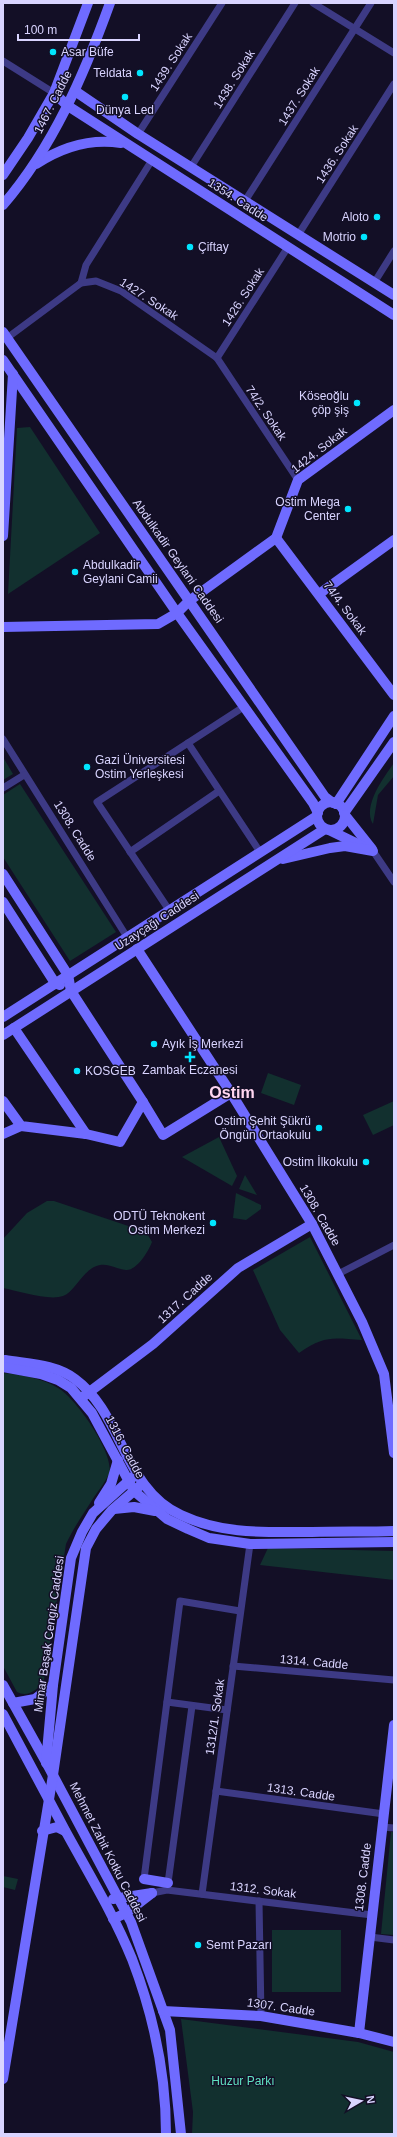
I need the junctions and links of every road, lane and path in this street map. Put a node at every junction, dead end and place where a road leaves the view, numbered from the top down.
1 (88, 3) edge
2 (110, 3) edge
3 (222, 3) edge
4 (295, 3) edge
5 (313, 3) edge
6 (371, 3) edge
7 (355, 28) junction
8 (394, 53) edge
9 (3, 61) edge
10 (394, 84) edge
11 (75, 91) junction
12 (54, 93) junction
13 (68, 106) junction
14 (138, 134) junction
15 (127, 144) junction
16 (152, 160) junction
17 (32, 166) junction
18 (191, 167) junction
19 (3, 174) edge
20 (245, 201) junction
21 (3, 205) edge
22 (298, 234) junction
23 (288, 247) junction
24 (394, 252) edge
25 (81, 283) junction
26 (374, 283) junction
27 (394, 296) edge
28 (394, 315) edge
29 (4, 337) edge
30 (217, 358) junction
31 (3, 360) edge
32 (13, 374) junction
33 (394, 410) edge
34 (298, 480) junction
35 (3, 536) edge
36 (276, 538) junction
37 (394, 540) edge
38 (319, 594) junction
39 (190, 601) junction
40 (177, 613) junction
41 (3, 627) edge
42 (394, 695) edge
43 (245, 706) junction
44 (394, 716) edge
45 (3, 739) edge
46 (394, 742) edge
47 (188, 743) junction
48 (24, 775) junction
49 (3, 788) edge
50 (219, 791) junction
51 (335, 803) junction
52 (345, 814) junction
53 (318, 815) junction
54 (327, 829) junction
55 (373, 851) junction
56 (130, 852) junction
57 (260, 852) junction
58 (271, 863) junction
59 (3, 874) edge
60 (394, 882) edge
61 (3, 902) edge
62 (169, 910) junction
63 (127, 937) junction
64 (137, 949) junction
65 (68, 974) junction
66 (56, 983) junction
67 (71, 991) junction
68 (3, 1017) edge
69 (14, 1028) junction
70 (3, 1035) edge
71 (231, 1093) junction
72 (3, 1101) edge
73 (143, 1102) junction
74 (21, 1126) junction
75 (3, 1134) edge
76 (86, 1134) junction
77 (312, 1224) junction
78 (394, 1246) edge
79 (338, 1274) junction
80 (3, 1360) edge
81 (3, 1367) edge
82 (89, 1391) junction
83 (81, 1398) junction
84 (394, 1453) edge
85 (118, 1460) junction
86 (136, 1473) junction
87 (129, 1481) junction
88 (138, 1488) junction
89 (112, 1510) junction
90 (159, 1512) junction
91 (93, 1513) junction
92 (394, 1531) edge
93 (394, 1542) edge
94 (250, 1544) junction
95 (240, 1611) junction
96 (233, 1666) junction
97 (394, 1680) edge
98 (53, 1684) junction
99 (3, 1685) edge
100 (167, 1702) junction
101 (13, 1703) junction
102 (192, 1706) junction
103 (227, 1710) junction
104 (3, 1714) edge
105 (394, 1725) edge
106 (394, 1728) edge
107 (46, 1762) junction
108 (53, 1775) junction
109 (216, 1791) junction
110 (48, 1797) junction
111 (384, 1814) junction
112 (382, 1827) junction
113 (394, 1828) edge
114 (42, 1831) junction
115 (65, 1831) junction
116 (144, 1879) joint
117 (168, 1883) joint
118 (152, 1893) junction
119 (202, 1894) junction
120 (118, 1896) junction
121 (259, 1901) junction
122 (105, 1902) junction
123 (126, 1912) junction
124 (372, 1915) junction
125 (113, 1919) junction
126 (370, 1937) junction
127 (394, 1940) edge
128 (163, 2011) junction
129 (261, 2016) junction
130 (359, 2033) junction
131 (394, 2042) edge
132 (3, 2079) edge
133 (166, 2134) edge
134 (181, 2134) edge

1 - 12 street, 1467. Cadde
2 - 11 street, 1467. Cadde
3 - 14 street, 1439. Sokak
4 - 18 street, 1438. Sokak
5 - 7 street
6 - 7 street, 1437. Sokak
7 - 8 street
7 - 20 street, 1437. Sokak
9 - 12 street
10 - 22 street, 1436. Sokak
11 - 12 street
11 - 13 street, 1467. Cadde
11 - 14 street, 1354. Cadde
12 - 13 street, 1354. Cadde
12 - 19 street, 1467. Cadde
13 - 15 street, 1354. Cadde
13 - 17 street, 1467. Cadde
14 - 18 street, 1354. Cadde
15 - 16 street, 1354. Cadde
15 - 17 street
16 - 23 street, 1354. Cadde
16 - 25 street
17 - 21 street, 1467. Cadde
18 - 20 street, 1354. Cadde
20 - 22 street, 1354. Cadde
22 - 26 street, 1354. Cadde
23 - 28 street, 1354. Cadde
23 - 30 street, 1426. Sokak
24 - 26 street
25 - 29 street
25 - 30 street, 1427. Sokak
26 - 27 street, 1354. Cadde
29 - 39 street, Abdulkadir Geylani Caddesi
30 - 34 street, 74/2. Sokak
31 - 32 street
32 - 35 street
32 - 40 street
33 - 34 street, 1424. Sokak
34 - 36 street, 1424. Sokak
36 - 38 street, 74/4. Sokak
36 - 39 street
37 - 38 street
38 - 42 street, 74/4. Sokak
39 - 40 street
39 - 51 street, Abdulkadir Geylani Caddesi
40 - 41 street
40 - 43 street
43 - 47 street
43 - 53 street
44 - 51 street
45 - 48 street, 1308. Cadde
46 - 52 street
47 - 50 street
47 - 56 street
48 - 49 street
48 - 63 street, 1308. Cadde
50 - 56 street
50 - 57 street
51 - 52 street
51 - 53 street
52 - 54 street
52 - 55 street
53 - 54 street
53 - 57 street, Uzayçağı Caddesi
54 - 55 street
54 - 58 street, Uzayçağı Caddesi
55 - 58 street
55 - 60 street
56 - 62 street
57 - 62 street, Uzayçağı Caddesi
58 - 64 street, Uzayçağı Caddesi
59 - 65 street
61 - 66 street
62 - 63 street, Uzayçağı Caddesi
63 - 65 street, Uzayçağı Caddesi
64 - 67 street, Uzayçağı Caddesi
64 - 71 street, 1308. Cadde
65 - 66 street, Uzayçağı Caddesi
65 - 67 street
66 - 67 street
66 - 68 street, Uzayçağı Caddesi
67 - 69 street, Uzayçağı Caddesi
67 - 73 street
69 - 70 street, Uzayçağı Caddesi
69 - 76 street
71 - 73 street
71 - 77 street, 1308. Cadde
72 - 74 street
73 - 76 street
74 - 75 street
74 - 76 street
77 - 79 street, 1308. Cadde
77 - 82 street, 1317. Cadde
78 - 79 street
79 - 84 street, 1308. Cadde
80 - 82 street, 1316. Cadde
81 - 83 street, 1316. Cadde
82 - 83 street, 1317. Cadde
82 - 86 street, 1316. Cadde
83 - 85 street, 1316. Cadde
85 - 87 street, 1316. Cadde
85 - 91 street
86 - 87 street, Mimar Başak Cengiz Caddesi
86 - 88 street, 1316. Cadde
87 - 88 street, 1316. Cadde
87 - 91 street, Mimar Başak Cengiz Caddesi
88 - 89 street, Mimar Başak Cengiz Caddesi
88 - 90 street, 1316. Cadde
88 - 92 street, 1316. Cadde
89 - 90 street
89 - 108 street, Mimar Başak Cengiz Caddesi
90 - 94 street, 1316. Cadde
91 - 98 street, Mimar Başak Cengiz Caddesi
93 - 94 street, 1316. Cadde
94 - 95 street, 1312/1. Sokak
95 - 96 street, 1312/1. Sokak
95 - 100 street
96 - 97 street, 1314. Cadde
96 - 103 street, 1312/1. Sokak
98 - 101 street
98 - 107 street, Mimar Başak Cengiz Caddesi
99 - 101 street, Mehmet Zahit Kotku Caddesi
100 - 102 street
100 - 116 street
101 - 107 street, Mehmet Zahit Kotku Caddesi
102 - 103 street
102 - 117 street
103 - 109 street, 1312/1. Sokak
104 - 110 street, Mehmet Zahit Kotku Caddesi
105 - 106 street, 1308. Cadde
106 - 111 street, 1308. Cadde
107 - 108 street, Mehmet Zahit Kotku Caddesi
107 - 110 street, Mimar Başak Cengiz Caddesi
108 - 110 street, Mimar Başak Cengiz Caddesi
108 - 120 street, Mehmet Zahit Kotku Caddesi
109 - 111 street, 1313. Cadde
109 - 119 street, 1312/1. Sokak
110 - 114 street, Mimar Başak Cengiz Caddesi
110 - 115 street, Mehmet Zahit Kotku Caddesi
111 - 112 street, 1308. Cadde
112 - 113 street
112 - 124 street, 1308. Cadde
114 - 115 street
114 - 132 street, Mimar Başak Cengiz Caddesi
115 - 122 street, Mehmet Zahit Kotku Caddesi
116 - 117 street
118 - 119 street, 1312. Sokak
118 - 120 street
118 - 123 street
119 - 121 street, 1312. Sokak
120 - 122 street
120 - 123 street, Mehmet Zahit Kotku Caddesi
121 - 124 street, 1312. Sokak
121 - 129 street
122 - 125 street, Mehmet Zahit Kotku Caddesi
123 - 125 street
123 - 128 street, Mehmet Zahit Kotku Caddesi
124 - 126 street, 1308. Cadde
125 - 133 street, Mehmet Zahit Kotku Caddesi
126 - 127 street
126 - 130 street, 1308. Cadde
128 - 129 street, 1307. Cadde
128 - 134 street, Mehmet Zahit Kotku Caddesi
129 - 130 street, 1307. Cadde
130 - 131 street, 1307. Cadde

